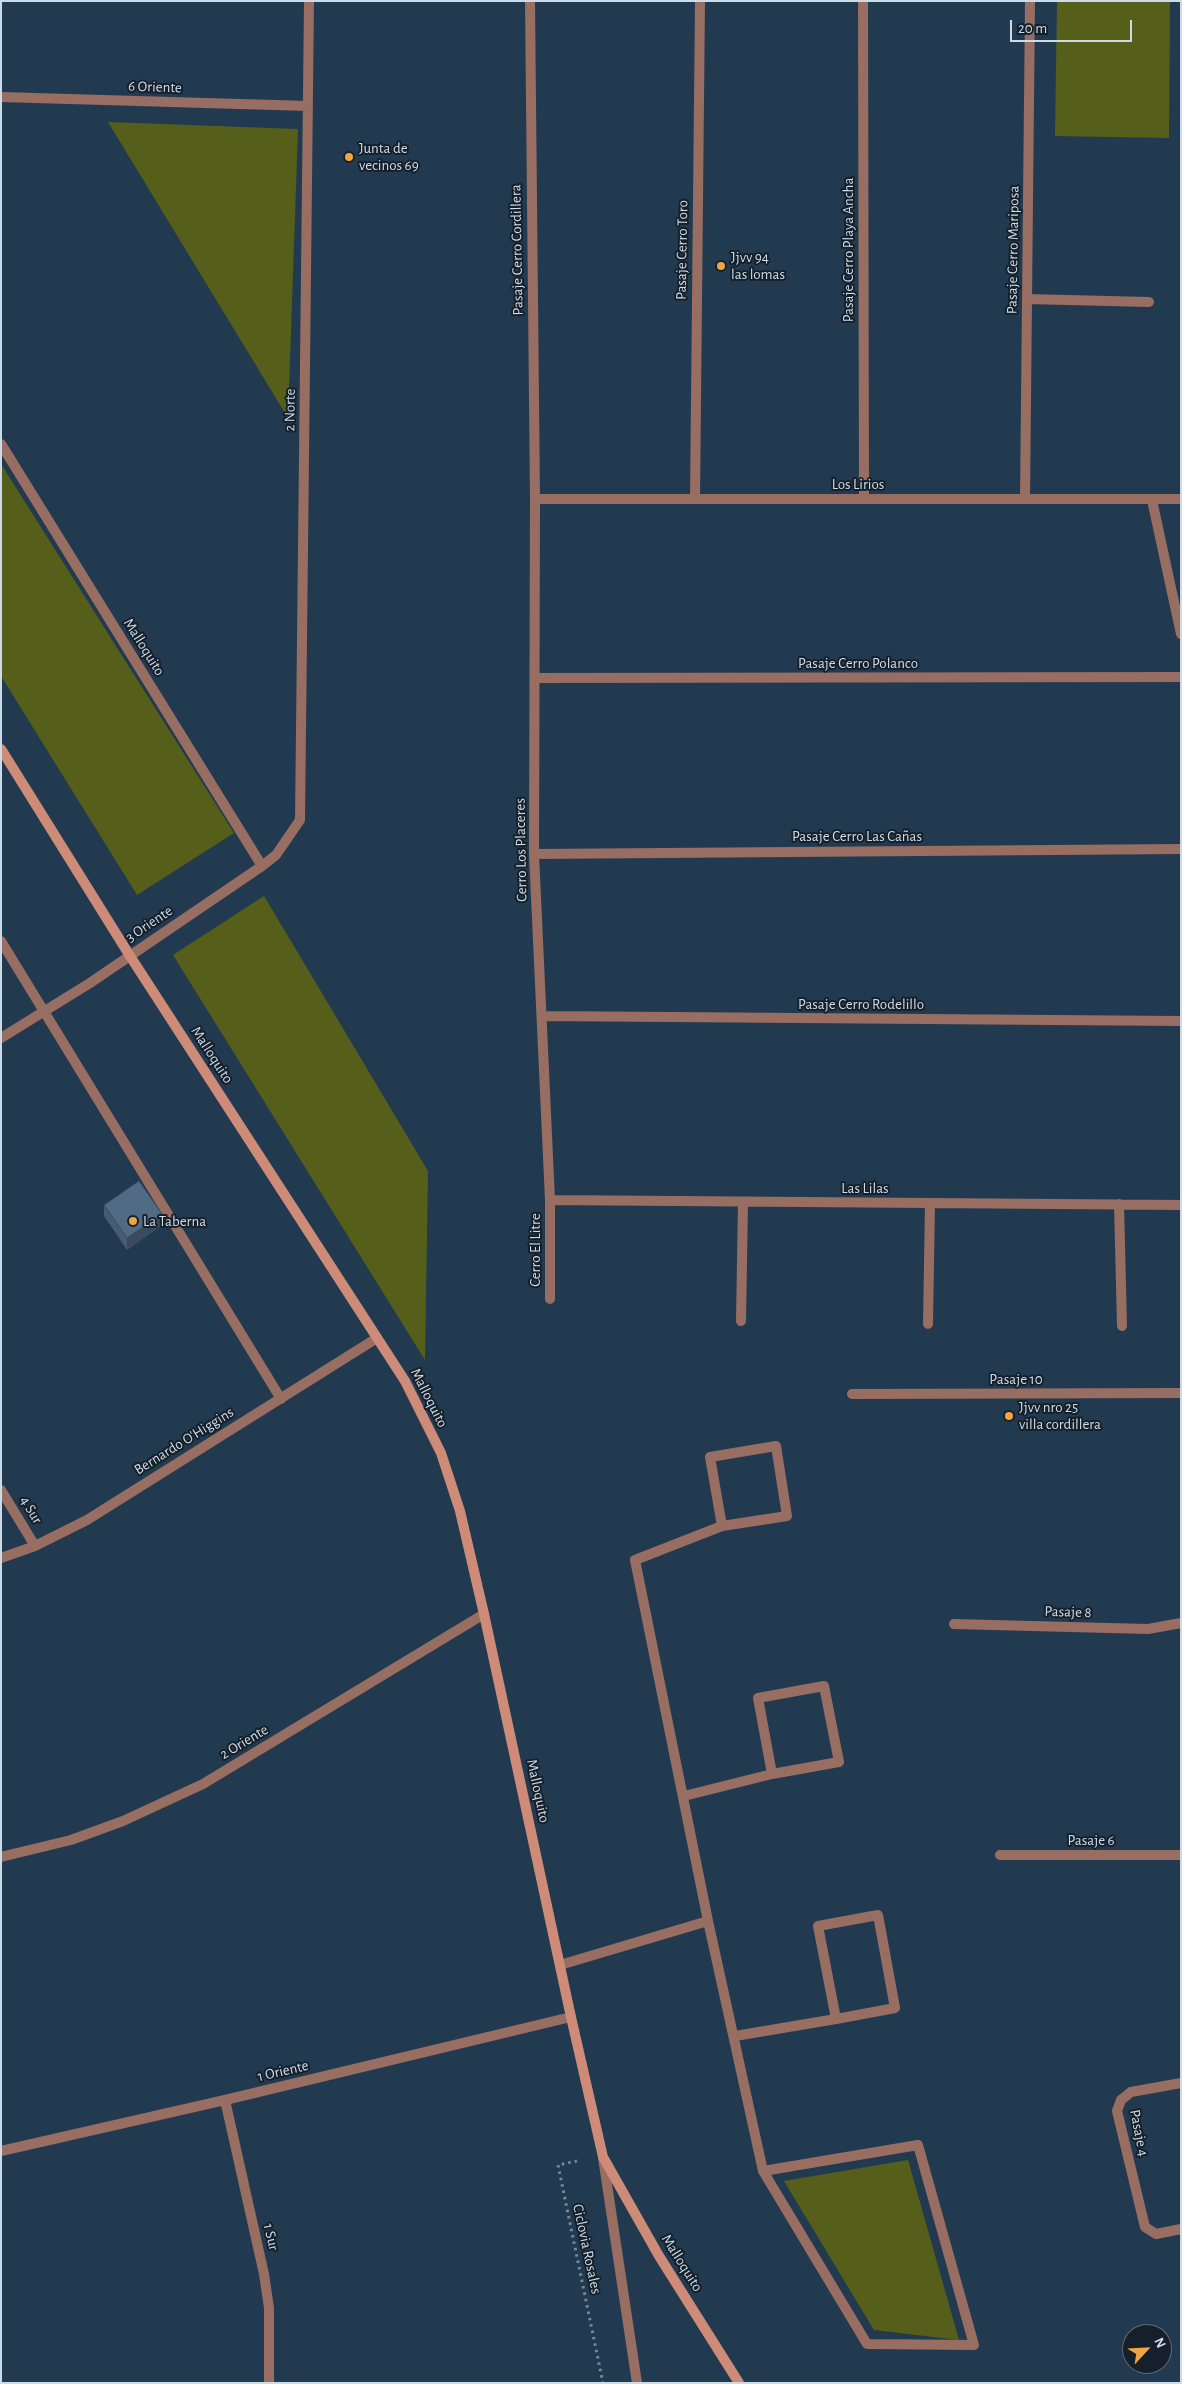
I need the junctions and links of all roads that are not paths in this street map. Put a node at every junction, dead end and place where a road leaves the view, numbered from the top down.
1 (309, 1) edge
2 (530, 1) edge
3 (700, 1) edge
4 (863, 1) edge
5 (1030, 1) edge
6 (1, 97) edge
7 (308, 106) junction
8 (1027, 299) junction
9 (1149, 302) dead end
10 (1, 444) edge
11 (535, 499) junction
12 (695, 499) junction
13 (864, 499) junction
14 (1026, 499) junction
15 (1181, 499) edge
16 (1152, 500) junction
17 (1181, 634) edge
18 (1181, 677) edge
19 (535, 678) junction
20 (1, 749) edge
21 (300, 820) joint
22 (1181, 849) edge
23 (534, 854) junction
24 (262, 866) junction
25 (1, 942) edge
26 (130, 956) junction
27 (44, 1012) junction
28 (542, 1016) junction
29 (1181, 1021) edge
30 (1, 1038) edge
31 (550, 1200) junction
32 (743, 1202) junction
33 (930, 1203) junction
34 (1119, 1204) junction
35 (1181, 1205) edge
36 (550, 1299) dead end
37 (741, 1321) dead end
38 (928, 1324) dead end
39 (1122, 1326) dead end
40 (377, 1338) junction
41 (1181, 1393) edge
42 (852, 1394) dead end
43 (281, 1399) junction
44 (1, 1490) edge
45 (722, 1526) junction
46 (35, 1546) junction
47 (1, 1558) edge
48 (484, 1614) junction
49 (1181, 1623) edge
50 (954, 1624) dead end
51 (772, 1774) junction
52 (684, 1796) junction
53 (1000, 1855) dead end
54 (1181, 1855) edge
55 (1, 1857) edge
56 (708, 1921) junction
57 (560, 1965) junction
58 (571, 2017) junction
59 (836, 2019) junction
60 (735, 2036) junction
61 (1181, 2083) edge
62 (225, 2100) junction
63 (1, 2151) edge
64 (603, 2157) junction
65 (763, 2171) junction
66 (1181, 2229) edge
67 (270, 2383) edge
68 (638, 2383) edge
69 (739, 2383) edge

1 - 7 street, 2 Norte
2 - 11 street, Pasaje Cerro Cordillera
3 - 12 street, Pasaje Cerro Toro
4 - 13 street, Pasaje Cerro Playa Ancha
5 - 8 street, Pasaje Cerro Mariposa
6 - 7 street, 6 Oriente
7 - 21 street, 2 Norte
8 - 9 street
8 - 14 street, Pasaje Cerro Mariposa
10 - 24 street, Malloquito
11 - 12 street, Los Lirios
11 - 19 street, Cerro Los Placeres
12 - 13 street, Los Lirios
13 - 14 street, Los Lirios
14 - 16 street, Los Lirios
15 - 16 street, Los Lirios
16 - 17 street
18 - 19 street, Pasaje Cerro Polanco
19 - 23 street, Cerro Los Placeres
20 - 26 street, Malloquito
21 - 24 street, 3 Oriente
22 - 23 street, Pasaje Cerro Las Cañas
23 - 28 street, Cerro Los Placeres
24 - 26 street, 3 Oriente
25 - 27 street
26 - 27 street, 3 Oriente
26 - 40 street, Malloquito
27 - 30 street, 3 Oriente
27 - 43 street
28 - 29 street, Pasaje Cerro Rodelillo
28 - 31 street, Cerro Los Placeres
31 - 32 street, Las Lilas
31 - 36 street, Cerro El Litre
32 - 33 street, Las Lilas
32 - 37 street
33 - 34 street, Las Lilas
33 - 38 street
34 - 35 street, Las Lilas
34 - 39 street
40 - 43 street, Bernardo O'Higgins
40 - 48 street, Malloquito
41 - 42 street, Pasaje 10
43 - 46 street, Bernardo O'Higgins
44 - 46 street, 4 Sur
45 - 45 street
45 - 52 street
46 - 47 street, Bernardo O'Higgins
48 - 55 street, 2 Oriente
48 - 57 street, Malloquito
49 - 50 street, Pasaje 8
51 - 51 street
51 - 52 street
52 - 56 street
53 - 54 street, Pasaje 6
56 - 57 street
56 - 60 street
57 - 58 street, Malloquito
58 - 62 street, 1 Oriente
58 - 64 street, Malloquito
59 - 59 street
59 - 60 street
60 - 65 street
61 - 66 street, Pasaje 4
62 - 63 street, 1 Oriente
62 - 67 street, 1 Sur
64 - 68 street, Malloquito
64 - 69 street, Malloquito
65 - 65 street

